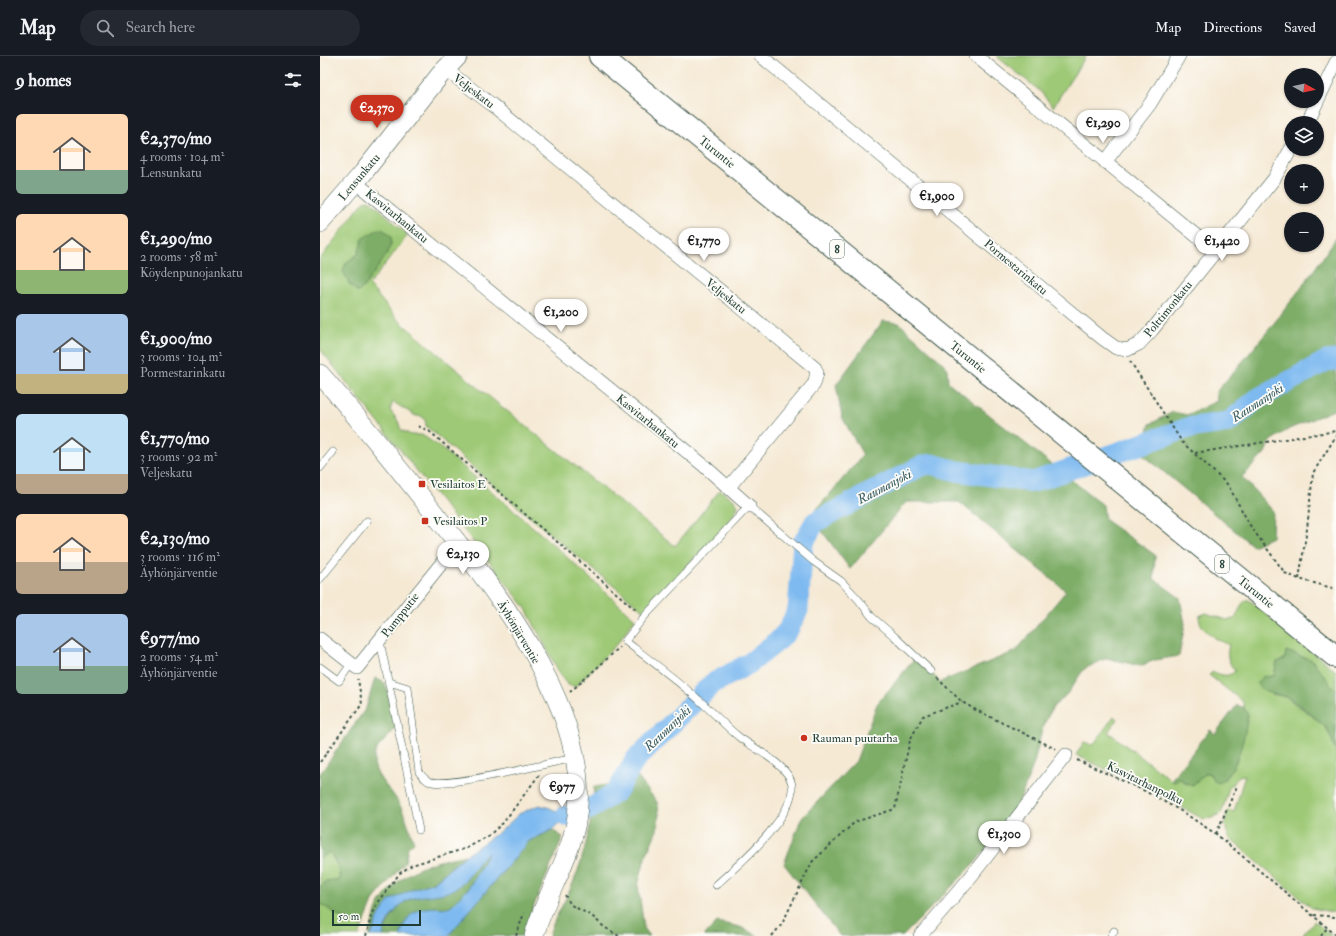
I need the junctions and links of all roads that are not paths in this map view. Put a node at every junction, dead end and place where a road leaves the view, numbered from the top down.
1 (600, 56) edge
2 (761, 56) edge
3 (976, 56) edge
4 (1179, 56) edge
5 (451, 62) edge
6 (1336, 62) edge
7 (1310, 116) edge
8 (1287, 156) edge
9 (1105, 162) junction
10 (354, 182) junction
11 (320, 223) edge
12 (1215, 251) junction
13 (1127, 350) joint
14 (320, 374) edge
15 (333, 452) dead end
16 (320, 468) edge
17 (729, 487) junction
18 (749, 506) junction
19 (367, 521) dead end
20 (458, 543) junction
21 (320, 579) edge
22 (320, 639) edge
23 (380, 641) junction
24 (1336, 657) edge
25 (354, 666) junction
26 (320, 667) edge
27 (931, 671) road end
28 (389, 682) junction
29 (1066, 755) road end
30 (576, 757) junction
31 (419, 830) dead end
32 (716, 885) dead end
33 (534, 936) edge
34 (920, 936) edge

1 - 24 highway, Turuntie / 8
2 - 13 street, Pormestarinkatu
3 - 9 street
4 - 9 street
5 - 10 main road, Lensunkatu
5 - 17 street, Veljeskatu
6 - 7 street
8 - 12 street, Polttimonkatu
9 - 12 street
10 - 11 main road, Lensunkatu
10 - 17 street, Kasvitarhankatu
12 - 13 street, Polttimonkatu
14 - 20 main road, Äyhönjärventie
15 - 16 lane
17 - 18 street, Kasvitarhankatu
18 - 27 lane, Kasvitarhankatu
18 - 32 lane
19 - 21 lane
20 - 23 street, Pumpputie
20 - 30 main road, Äyhönjärventie
22 - 25 street
23 - 25 street, Pumpputie
23 - 28 lane
25 - 26 lane
28 - 30 lane
28 - 31 lane
29 - 34 street
30 - 33 main road, Äyhönjärventie

